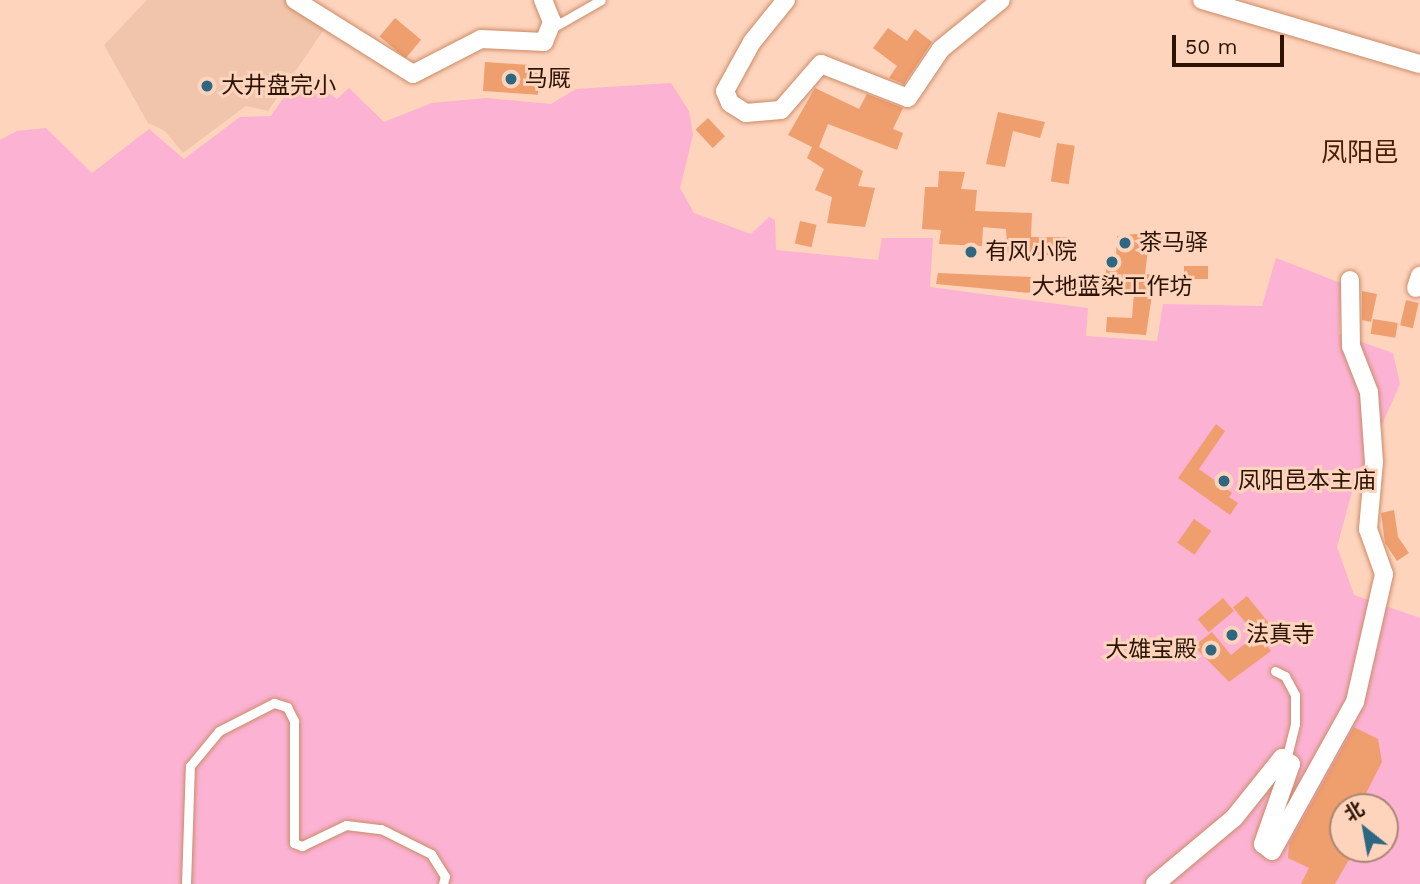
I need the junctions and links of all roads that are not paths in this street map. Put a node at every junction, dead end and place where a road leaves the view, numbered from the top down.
1 (295, 0) edge
2 (543, 0) edge
3 (601, 0) edge
4 (786, 0) edge
5 (1001, 0) edge
6 (1202, 0) edge
7 (552, 29) junction
8 (1420, 64) edge
9 (1350, 280) dead end
10 (1275, 671) dead end
11 (1286, 759) junction
12 (186, 884) edge
13 (443, 884) edge
14 (1155, 884) edge

1 - 7 street
2 - 7 street
3 - 7 lane
4 - 5 street
6 - 8 street
9 - 11 street
10 - 11 lane
11 - 14 street
12 - 13 lane

